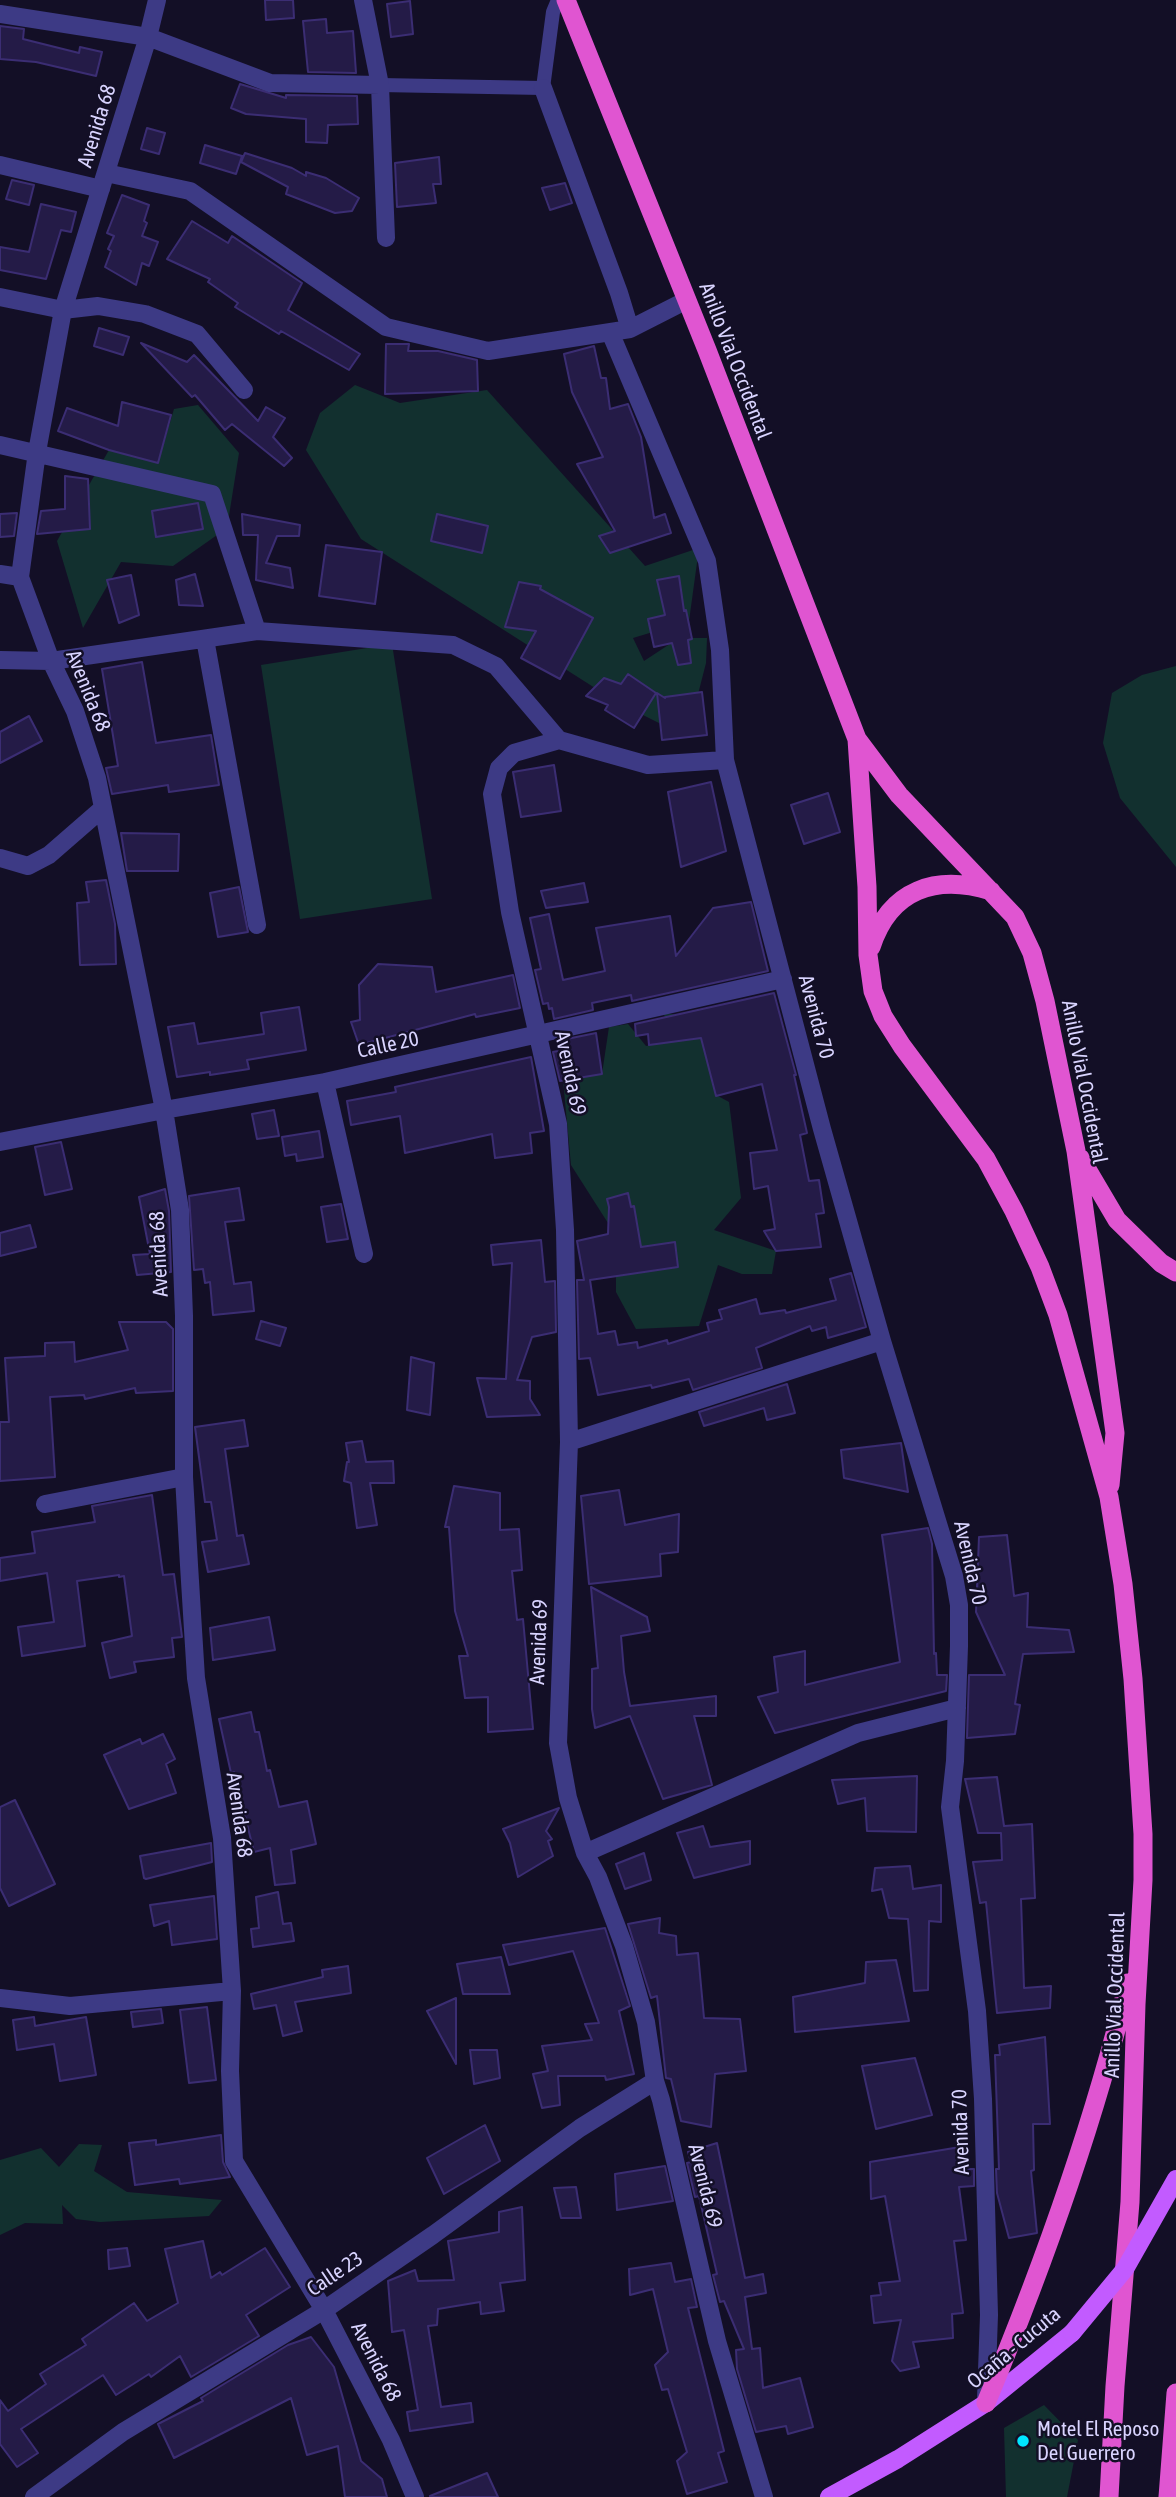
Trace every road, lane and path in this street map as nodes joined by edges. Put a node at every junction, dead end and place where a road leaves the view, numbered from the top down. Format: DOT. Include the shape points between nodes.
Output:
graph roads {
  1 [pos="157,0"];
  2 [pos="363,0"];
  3 [pos="558,0"];
  4 [pos="566,0"];
  5 [pos="0,14"];
  6 [pos="148,37"];
  7 [pos="380,85"];
  8 [pos="543,88"];
  9 [pos="0,165"];
  10 [pos="103,181"];
  11 [pos="386,238"];
  12 [pos="0,297"];
  13 [pos="687,300"];
  14 [pos="63,310"];
  15 [pos="630,330"];
  16 [pos="610,332"];
  17 [pos="244,390"];
  18 [pos="0,444"];
  19 [pos="37,452"];
  20 [pos="0,573"];
  21 [pos="20,577"];
  22 [pos="257,631"];
  23 [pos="205,639"];
  24 [pos="0,660"];
  25 [pos="51,661"];
  26 [pos="857,739"];
  27 [pos="559,740"];
  28 [pos="725,760"];
  29 [pos="103,808"];
  30 [pos="0,858"];
  31 [pos="993,892"];
  32 [pos="257,925"];
  33 [pos="868,955"];
  34 [pos="783,979"];
  35 [pos="538,1036"];
  36 [pos="325,1082"];
  37 [pos="164,1110"];
  38 [pos="0,1142"];
  39 [pos="1076,1151"];
  40 [pos="364,1254"];
  41 [pos="1176,1272"];
  42 [pos="882,1341"];
  43 [pos="569,1442"];
  44 [pos="184,1477"];
  45 [pos="1109,1497"];
  46 [pos="45,1504"];
  47 [pos="957,1707"];
  48 [pos="585,1853"];
  49 [pos="1140,1934"];
  50 [pos="232,1991"];
  51 [pos="0,1998"];
  52 [pos="655,2081"];
  53 [pos="1176,2179"];
  54 [pos="324,2310"];
  55 [pos="1176,2393"];
  56 [pos="986,2403"];
  57 [pos="34,2497"];
  58 [pos="415,2497"];
  59 [pos="764,2497"];
  60 [pos="829,2497"];
  61 [pos="1109,2497"];
  62 [pos="1168,2497"];
  1 -- 6 [label="street, Avenida 68"];
  2 -- 7 [label="street"];
  3 -- 8 [label="street" via="552,12"];
  4 -- 13 [label="highway, Anillo Vial Occidental"];
  5 -- 6 [label="street"];
  6 -- 7 [label="street" via="270,83"];
  6 -- 10 [label="street, Avenida 68"];
  7 -- 8 [label="street"];
  7 -- 11 [label="street"];
  8 -- 15 [label="street"];
  9 -- 10 [label="street"];
  10 -- 14 [label="street, Avenida 68"];
  10 -- 16 [label="street" via="190,191 386,327 488,351"];
  12 -- 14 [label="street"];
  13 -- 15 [label="street"];
  13 -- 26 [label="highway, Anillo Vial Occidental"];
  14 -- 17 [label="street" via="98,306 145,314 197,334"];
  14 -- 19 [label="street, Avenida 68"];
  15 -- 16 [label="street"];
  16 -- 28 [label="street, Avenida 70" via="707,561 720,650"];
  18 -- 19 [label="street"];
  19 -- 21 [label="street, Avenida 68"];
  19 -- 22 [label="street" via="212,495"];
  20 -- 21 [label="street"];
  21 -- 25 [label="street, Avenida 68"];
  22 -- 23 [label="street"];
  22 -- 27 [label="street" via="453,645 496,666"];
  23 -- 25 [label="street"];
  23 -- 32 [label="street"];
  24 -- 25 [label="street"];
  25 -- 29 [label="street, Avenida 68" via="75,711"];
  26 -- 31 [label="highway, Anillo Vial Occidental" via="899,795"];
  26 -- 33 [label="highway, Anillo Vial Occidental"];
  27 -- 28 [label="street" via="648,765"];
  27 -- 35 [label="street, Avenida 69" via="514,753 499,768 492,794 510,912"];
  28 -- 34 [label="street, Avenida 70"];
  29 -- 30 [label="street" via="49,855 28,866"];
  29 -- 37 [label="street, Avenida 68"];
  31 -- 33 [label="highway" via="967,884 940,884 915,892 892,908 877,929"];
  31 -- 39 [label="highway, Anillo Vial Occidental" via="1015,917 1032,953"];
  33 -- 45 [label="highway, Anillo Vial Occidental" via="873,991 883,1016 986,1159 1040,1267"];
  34 -- 35 [label="street, Calle 20"];
  34 -- 42 [label="street, Avenida 70"];
  35 -- 36 [label="street, Calle 20"];
  35 -- 43 [label="street, Avenida 69" via="558,1124"];
  36 -- 37 [label="street, Calle 20"];
  36 -- 40 [label="street"];
  37 -- 38 [label="street, Calle 20"];
  37 -- 44 [label="street, Avenida 68" via="180,1210"];
  39 -- 41 [label="highway" via="1117,1220"];
  39 -- 45 [label="highway, Anillo Vial Occidental" via="1115,1433"];
  42 -- 43 [label="street"];
  42 -- 47 [label="street, Avenida 70" via="954,1576 959,1605"];
  43 -- 48 [label="street, Avenida 69" via="558,1744"];
  44 -- 46 [label="street"];
  44 -- 50 [label="street, Avenida 68" via="196,1678 222,1839"];
  45 -- 49 [label="highway, Anillo Vial Occidental" via="1133,1679 1143,1834"];
  47 -- 48 [label="street" via="858,1733"];
  47 -- 56 [label="street, Avenida 70" via="950,1807 977,2011 983,2099 989,2315"];
  48 -- 52 [label="street, Avenida 69" via="624,1946 646,2022"];
  49 -- 56 [label="highway" via="1090,2125 1050,2242"];
  49 -- 61 [label="highway, Anillo Vial Occidental" via="1130,2202"];
  50 -- 51 [label="street" via="70,2006"];
  50 -- 54 [label="street, Avenida 68" via="234,2161"];
  52 -- 54 [label="street, Calle 23" via="580,2128"];
  52 -- 59 [label="street, Avenida 69" via="717,2341"];
  53 -- 56 [label="main road, Ocaña - Cucuta, bridge" via="1125,2269 1072,2333"];
  54 -- 57 [label="street, Calle 23" via="123,2432"];
  54 -- 58 [label="street, Avenida 68"];
  55 -- 62 [label="highway"];
  56 -- 60 [label="main road, Ocaña - Cucuta"];
}
